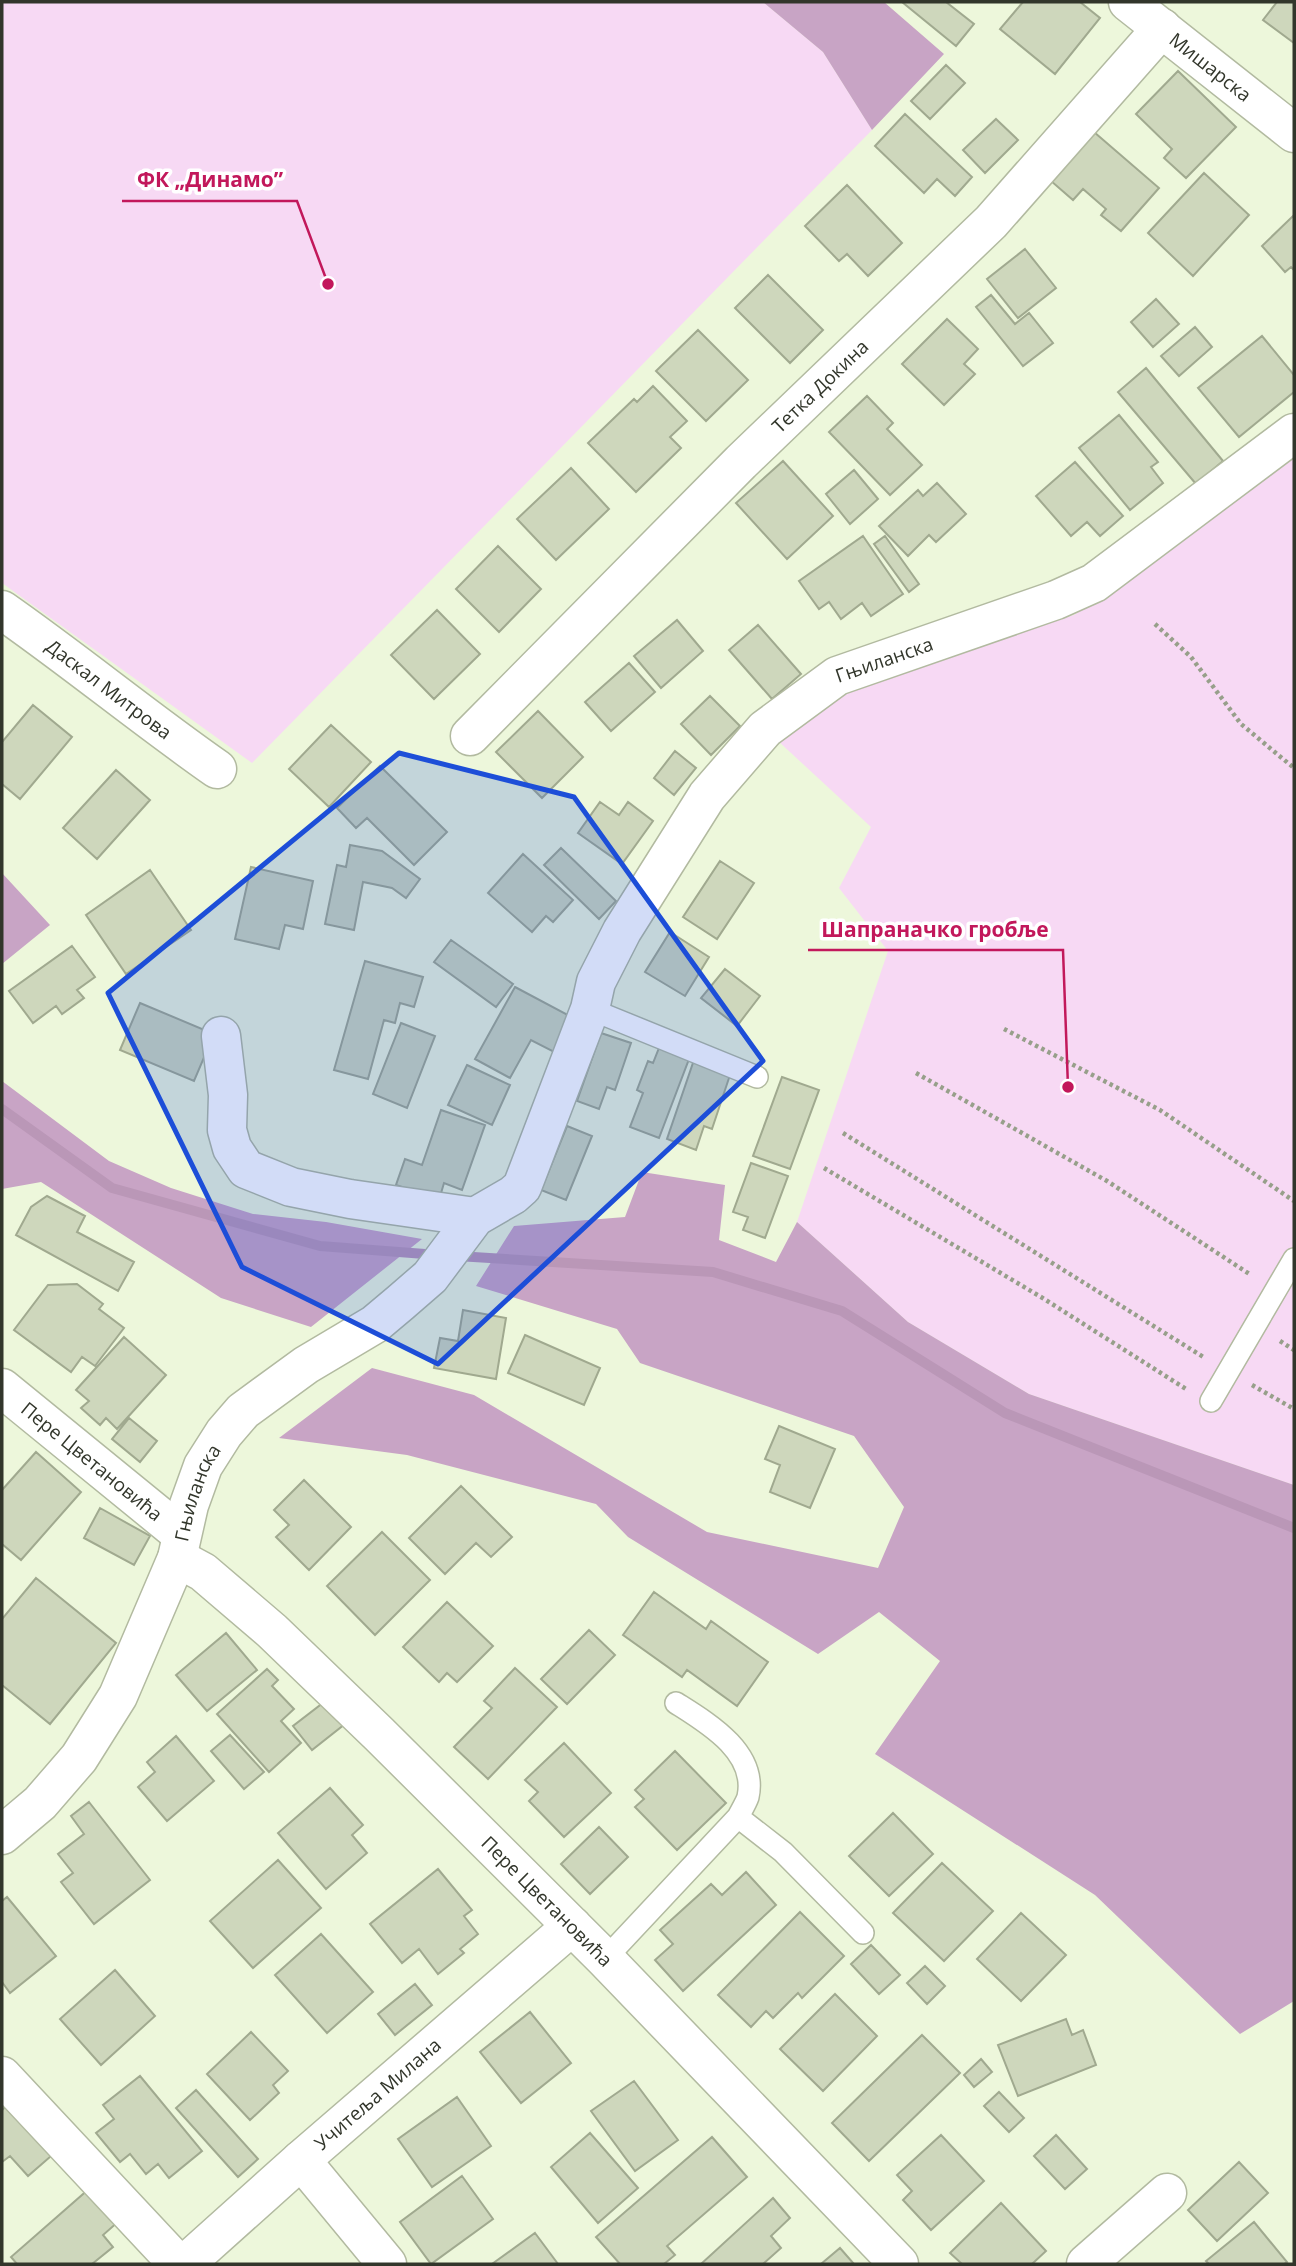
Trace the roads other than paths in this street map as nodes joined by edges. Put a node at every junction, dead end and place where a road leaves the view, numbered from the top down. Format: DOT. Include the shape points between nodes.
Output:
graph roads {
  1 [pos="1128,2"];
  2 [pos="1162,28"];
  3 [pos="1294,133"];
  4 [pos="1294,433"];
  5 [pos="2,610"];
  6 [pos="470,736"];
  7 [pos="217,769"];
  8 [pos="590,1009"];
  9 [pos="221,1036"];
  10 [pos="757,1077"];
  11 [pos="471,1222"];
  12 [pos="1294,1259"];
  13 [pos="2,1388"];
  14 [pos="1211,1401"];
  15 [pos="179,1546"];
  16 [pos="676,1703"];
  17 [pos="738,1817"];
  18 [pos="2,1835"];
  19 [pos="572,1926"];
  20 [pos="863,1933"];
  21 [pos="605,1959"];
  22 [pos="2,2076"];
  23 [pos="301,2160"];
  24 [pos="1167,2193"];
  25 [pos="178,2264"];
  26 [pos="185,2264"];
  27 [pos="387,2264"];
  28 [pos="899,2264"];
  29 [pos="1086,2264"];
  1 -- 2 [label="street, Мишарска"];
  2 -- 3 [label="street, Мишарска"];
  2 -- 6 [label="street, Тетка Докина" via="991,222 741,462"];
  4 -- 8 [label="street, Гњиланска" via="1094,583 837,676 765,729 707,796 622,931 596,982"];
  5 -- 7 [label="street, Даскал Митрова"];
  8 -- 10 [label="lane"];
  8 -- 11 [label="street, Гњиланска" via="522,1186"];
  9 -- 11 [label="street" via="227,1130 246,1169 302,1189"];
  11 -- 15 [label="street, Гњиланска" via="430,1277 375,1324 306,1365 243,1411 203,1466"];
  12 -- 14 [label="lane"];
  13 -- 15 [label="street, Пере Цветановића"];
  15 -- 18 [label="street, Гњиланска" via="118,1696 79,1758 40,1803"];
  15 -- 19 [label="street, Пере Цветановића" via="272,1631"];
  16 -- 17 [label="lane" via="715,1728 738,1753 747,1776 748,1797"];
  17 -- 20 [label="lane" via="783,1852"];
  17 -- 21 [label="lane"];
  19 -- 21 [label="street, Пере Цветановића"];
  19 -- 23 [label="street, Учитеља Милана"];
  21 -- 28 [label="street, Пере Цветановића"];
  22 -- 25 [label="street"];
  23 -- 26 [label="street, Учитеља Милана"];
  23 -- 27 [label="street"];
  24 -- 29 [label="street"];
}
